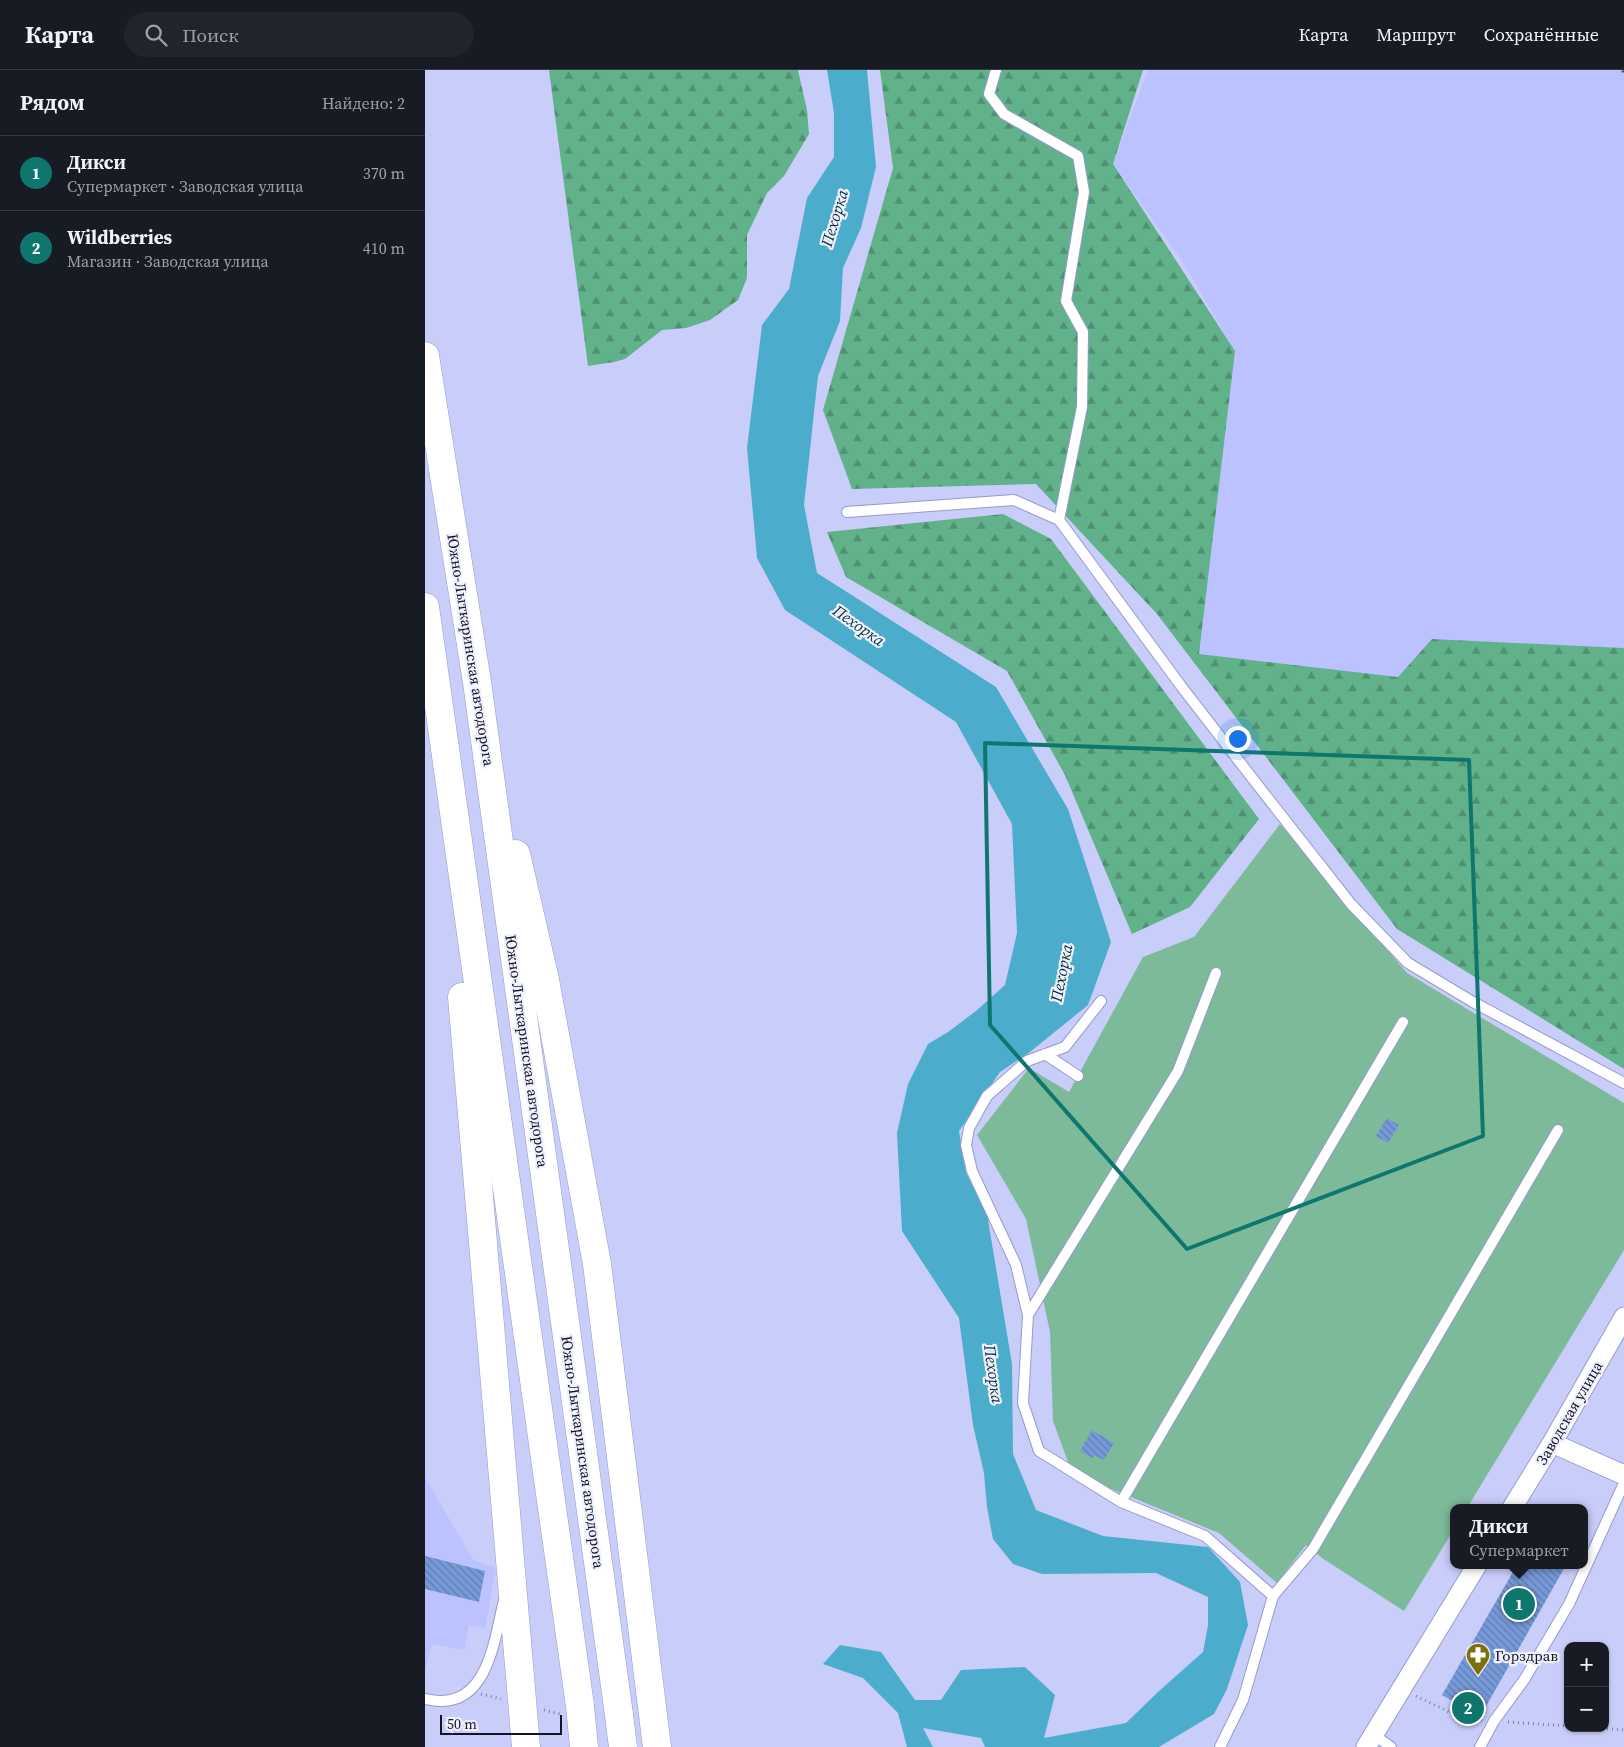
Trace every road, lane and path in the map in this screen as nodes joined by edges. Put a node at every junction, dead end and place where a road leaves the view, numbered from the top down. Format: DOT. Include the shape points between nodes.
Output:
graph roads {
  1 [pos="996,70"];
  2 [pos="425,356"];
  3 [pos="847,512"];
  4 [pos="1059,520"];
  5 [pos="425,607"];
  6 [pos="477,682"];
  7 [pos="436,689"];
  8 [pos="1216,974"];
  9 [pos="1101,1000"];
  10 [pos="1403,1022"];
  11 [pos="1045,1054"];
  12 [pos="1077,1076"];
  13 [pos="1624,1082"];
  14 [pos="1557,1130"];
  15 [pos="1028,1315"];
  16 [pos="1624,1317"];
  17 [pos="1552,1443"];
  18 [pos="1624,1475"];
  19 [pos="1624,1483"];
  20 [pos="1121,1502"];
  21 [pos="1514,1504"];
  22 [pos="1588,1562"];
  23 [pos="1475,1569"];
  24 [pos="1585,1569"];
  25 [pos="507,1590"];
  26 [pos="1273,1596"];
  27 [pos="425,1699"];
  28 [pos="1609,1729"];
  29 [pos="1624,1730"];
  30 [pos="1370,1741"];
  31 [pos="525,1747"];
  32 [pos="584,1747"];
  33 [pos="623,1747"];
  34 [pos="657,1747"];
  35 [pos="1220,1747"];
  36 [pos="1391,1747"];
  37 [pos="1481,1747"];
  1 -- 4 [label="lane" via="989,94 1004,114 1078,156 1084,192 1066,301 1083,332 1082,407"];
  2 -- 6 [label="main road, Южно-Лыткаринская автодорога"];
  3 -- 4 [label="lane" via="1014,500"];
  4 -- 13 [label="lane" via="1181,686 1351,904 1409,963 1473,1002"];
  5 -- 7 [label="main road"];
  6 -- 33 [label="main road, Южно-Лыткаринская автодорога, bridge"];
  6 -- 34 [label="main road" via="545,980 597,1264"];
  7 -- 31 [label="main road"];
  7 -- 32 [label="main road, bridge"];
  8 -- 15 [label="lane" via="1178,1071"];
  9 -- 11 [label="lane" via="1065,1047"];
  10 -- 20 [label="lane"];
  11 -- 12 [label="lane"];
  11 -- 15 [label="lane" via="1027,1061 987,1096 969,1128 966,1145 972,1171 1016,1265"];
  14 -- 26 [label="lane" via="1313,1549"];
  15 -- 20 [label="lane" via="1023,1403 1039,1452"];
  16 -- 17 [label="street, Заводская улица"];
  17 -- 18 [label="street"];
  17 -- 21 [label="street, Заводская улица"];
  19 -- 22 [label="lane"];
  20 -- 26 [label="lane" via="1205,1536"];
  23 -- 30 [label="street"];
  24 -- 37 [label="lane" via="1569,1604 1524,1680 1494,1721"];
  25 -- 27 [label="lane" via="489,1661 479,1683 460,1697 441,1702"];
  26 -- 35 [label="lane" via="1243,1700"];
  28 -- 29 [label="path"];
  30 -- 36 [label="lane"];
}
